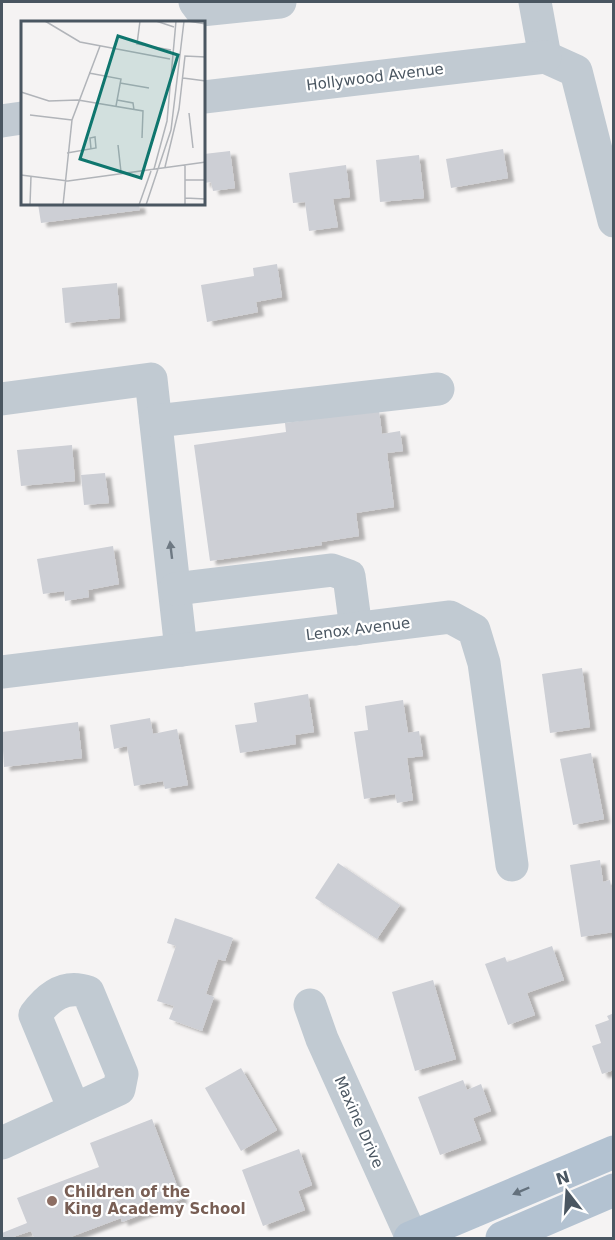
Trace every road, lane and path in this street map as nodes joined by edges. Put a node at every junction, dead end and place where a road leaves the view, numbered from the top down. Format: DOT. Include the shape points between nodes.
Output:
graph roads {
  1 [pos="195,2"];
  2 [pos="280,2"];
  3 [pos="536,2"];
  4 [pos="545,57"];
  5 [pos="206,97"];
  6 [pos="21,118"];
  7 [pos="2,121"];
  8 [pos="614,221"];
  9 [pos="438,389"];
  10 [pos="2,399"];
  11 [pos="156,421"];
  12 [pos="175,589"];
  13 [pos="356,629"];
  14 [pos="181,650"];
  15 [pos="2,672"];
  16 [pos="512,865"];
  17 [pos="310,1005"];
  18 [pos="74,1109"];
  19 [pos="2,1143"];
  20 [pos="614,1152"];
  21 [pos="614,1190"];
  22 [pos="411,1238"];
  23 [pos="502,1239"];
  1 -- 2 [label="street" via="201,10"];
  3 -- 4 [label="street"];
  4 -- 5 [label="street, Hollywood Avenue"];
  4 -- 8 [label="street" via="576,71"];
  6 -- 7 [label="street"];
  9 -- 11 [label="street"];
  10 -- 11 [label="street" via="152,379"];
  12 -- 11 [label="street, one-way"];
  12 -- 13 [label="street" via="332,570 349,576"];
  12 -- 14 [label="street"];
  13 -- 14 [label="street, Lenox Avenue"];
  13 -- 16 [label="street, Lenox Avenue" via="450,617 474,630 484,663"];
  14 -- 15 [label="street, Lenox Avenue"];
  17 -- 22 [label="street, Maxine Drive"];
  18 -- 19 [label="street"];
  20 -- 22 [label="main road, one-way"];
  21 -- 23 [label="main road"];
}
